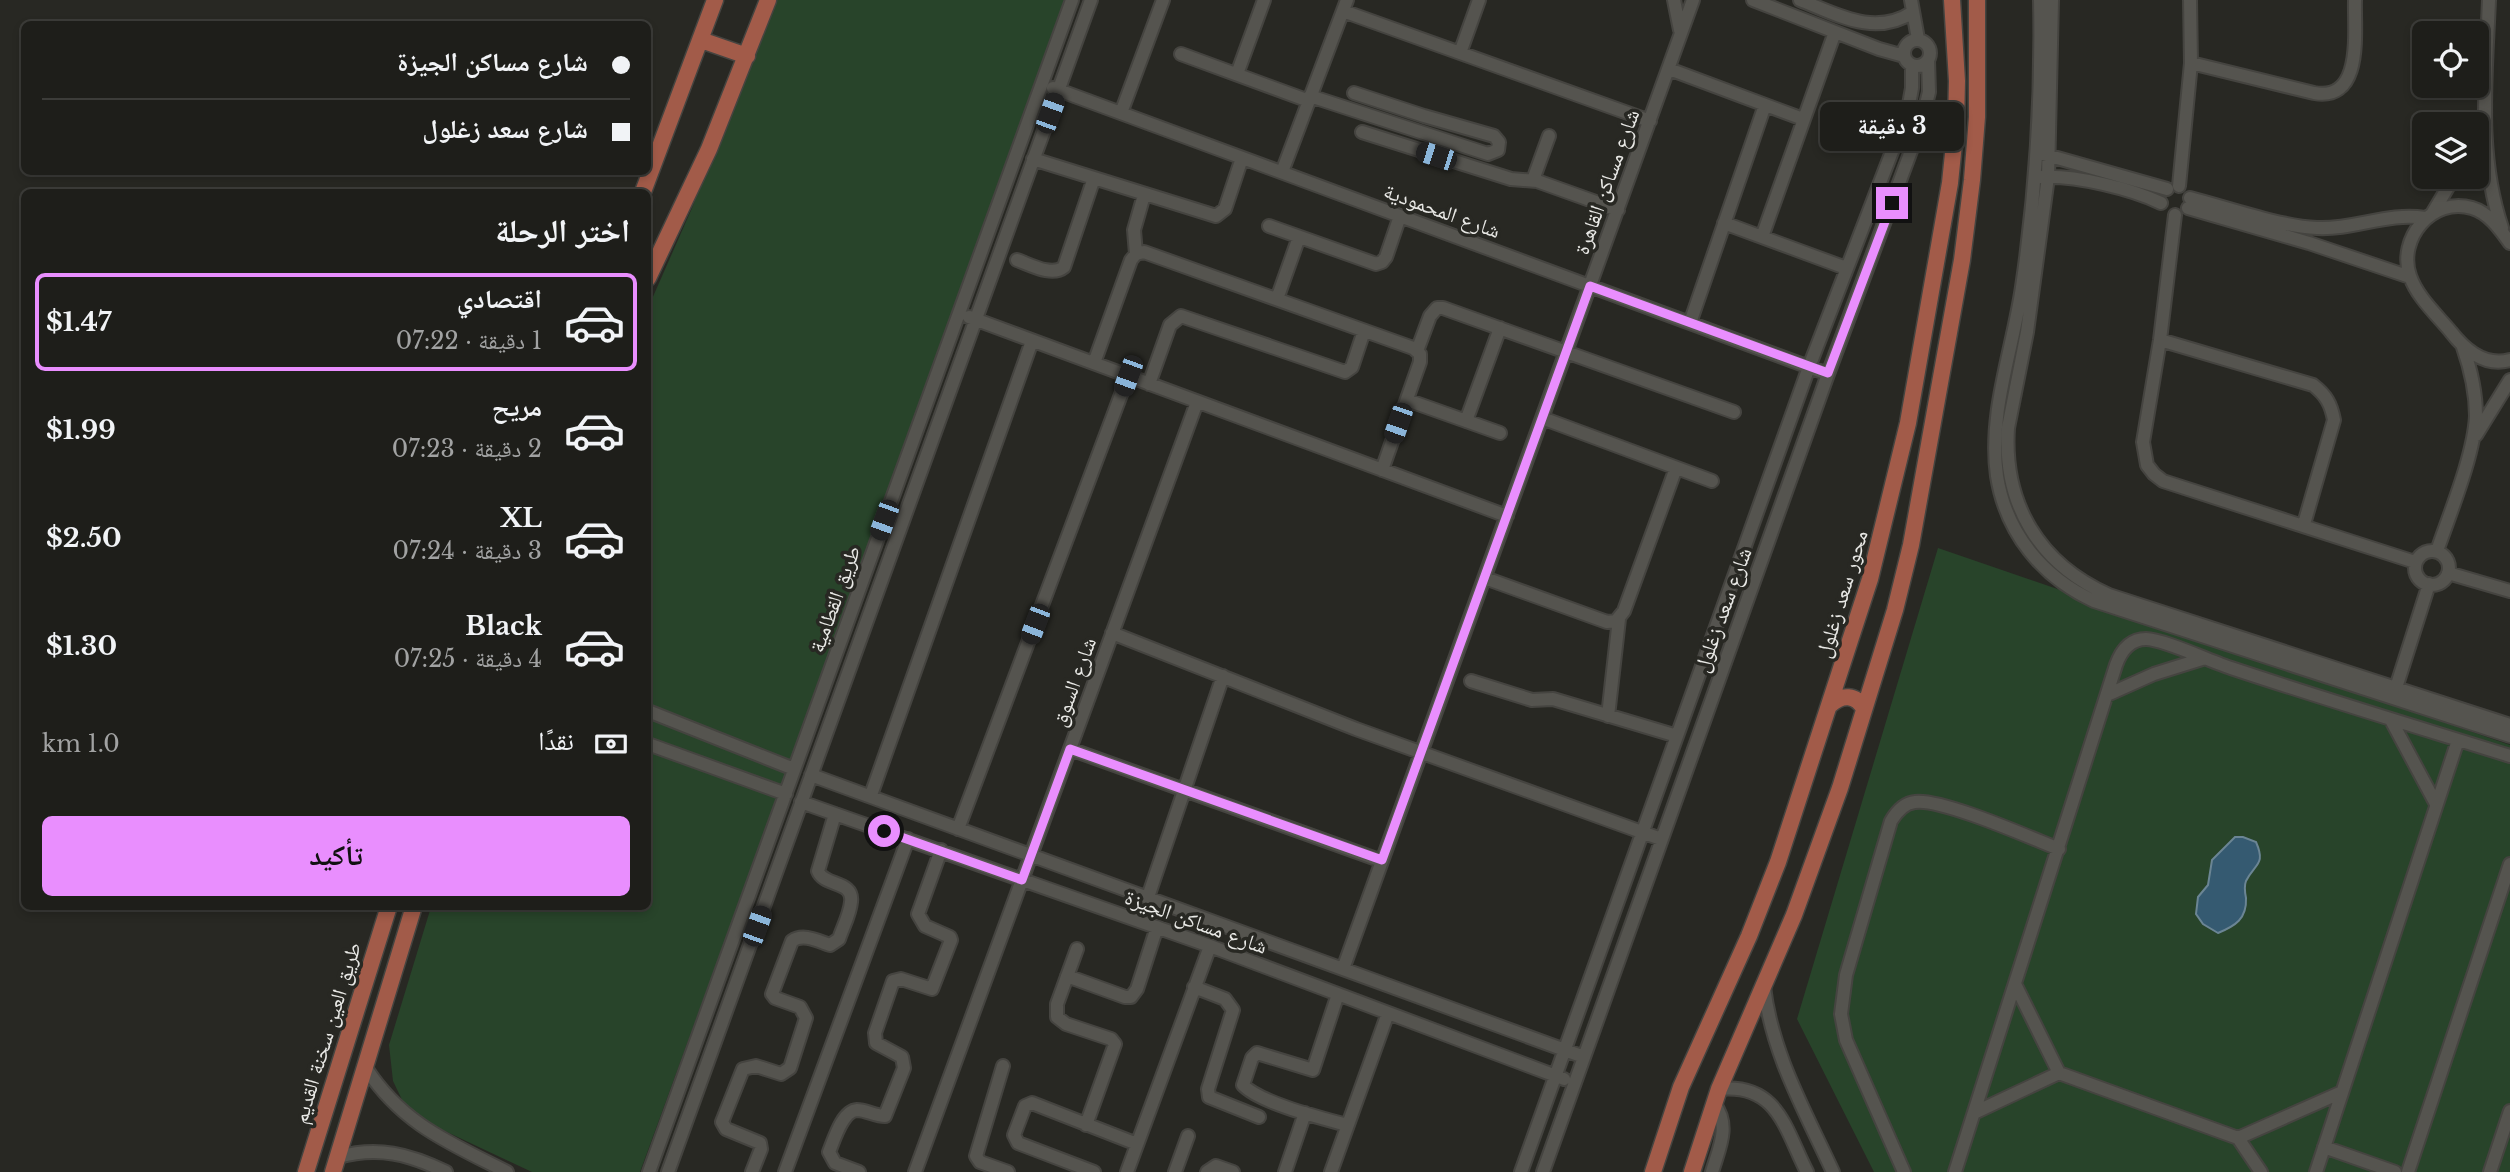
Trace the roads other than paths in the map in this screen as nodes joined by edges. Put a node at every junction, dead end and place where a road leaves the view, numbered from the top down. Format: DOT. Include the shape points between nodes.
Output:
graph roads {
  1 [pos="715,0"];
  2 [pos="768,0"];
  3 [pos="1072,0"];
  4 [pos="1091,0"];
  5 [pos="1163,0"];
  6 [pos="1265,0"];
  7 [pos="1479,0"];
  8 [pos="1674,0"];
  9 [pos="1693,0"];
  10 [pos="1753,0"];
  11 [pos="1800,0"];
  12 [pos="1952,0"];
  13 [pos="1977,0"];
  14 [pos="2040,0"];
  15 [pos="2052,0"];
  16 [pos="2190,0"];
  17 [pos="2355,0"];
  18 [pos="2489,0"];
  19 [pos="1345,6"];
  20 [pos="1912,6"];
  21 [pos="1835,32"];
  22 [pos="1680,38"];
  23 [pos="1918,39"];
  24 [pos="701,40"];
  25 [pos="1460,53"];
  26 [pos="1181,54"];
  27 [pos="747,56"];
  28 [pos="1928,60"];
  29 [pos="1908,61"];
  30 [pos="2191,63"];
  31 [pos="1669,69"];
  32 [pos="1237,74"];
  33 [pos="1042,84"];
  34 [pos="1058,90"];
  35 [pos="1354,93"];
  36 [pos="1309,99"];
  37 [pos="1765,105"];
  38 [pos="2485,112"];
  39 [pos="1121,113"];
  40 [pos="1424,116"];
  41 [pos="1803,119"];
  42 [pos="1650,121"];
  43 [pos="1362,132"];
  44 [pos="1418,132"];
  45 [pos="1549,136"];
  46 [pos="1893,148"];
  47 [pos="2037,152"];
  48 [pos="1910,154"];
  49 [pos="2050,157"];
  50 [pos="1242,158"];
  51 [pos="1033,159"];
  52 [pos="651,171"];
  53 [pos="1282,172"];
  54 [pos="1094,178"];
  55 [pos="2042,178"];
  56 [pos="1533,180"];
  57 [pos="2489,182"];
  58 [pos="2173,188"];
  59 [pos="2446,189"];
  60 [pos="1144,195"];
  61 [pos="2161,203"];
  62 [pos="2189,203"];
  63 [pos="1618,210"];
  64 [pos="2175,215"];
  65 [pos="1400,216"];
  66 [pos="2428,216"];
  67 [pos="1724,223"];
  68 [pos="1269,226"];
  69 [pos="1299,237"];
  70 [pos="1762,237"];
  71 [pos="2507,239"];
  72 [pos="1136,254"];
  73 [pos="1017,260"];
  74 [pos="1846,268"];
  75 [pos="651,272"];
  76 [pos="2410,277"];
  77 [pos="1590,286"];
  78 [pos="1278,299"];
  79 [pos="959,313"];
  80 [pos="975,320"];
  81 [pos="1690,323"];
  82 [pos="1500,328"];
  83 [pos="1364,331"];
  84 [pos="2160,340"];
  85 [pos="1032,341"];
  86 [pos="2463,347"];
  87 [pos="1418,351"];
  88 [pos="1567,351"];
  89 [pos="2510,360"];
  90 [pos="1094,363"];
  91 [pos="1809,367"];
  92 [pos="1828,373"];
  93 [pos="1128,376"];
  94 [pos="2510,380"];
  95 [pos="1149,384"];
  96 [pos="1407,400"];
  97 [pos="1197,401"];
  98 [pos="1734,412"];
  99 [pos="1542,418"];
  100 [pos="1466,421"];
  101 [pos="1500,433"];
  102 [pos="2472,441"];
  103 [pos="1676,468"];
  104 [pos="1382,470"];
  105 [pos="1712,481"];
  106 [pos="1507,516"];
  107 [pos="2304,524"];
  108 [pos="2437,551"];
  109 [pos="2415,562"];
  110 [pos="2448,573"];
  111 [pos="1485,578"];
  112 [pos="2429,584"];
  113 [pos="2510,591"];
  114 [pos="1619,619"];
  115 [pos="1112,632"];
  116 [pos="2203,659"];
  117 [pos="1223,676"];
  118 [pos="1471,681"];
  119 [pos="2394,693"];
  120 [pos="2107,695"];
  121 [pos="1830,705"];
  122 [pos="1864,709"];
  123 [pos="651,712"];
  124 [pos="1608,716"];
  125 [pos="2391,720"];
  126 [pos="2510,725"];
  127 [pos="1677,736"];
  128 [pos="2510,736"];
  129 [pos="2458,740"];
  130 [pos="651,745"];
  131 [pos="1070,749"];
  132 [pos="1422,751"];
  133 [pos="2510,756"];
  134 [pos="794,769"];
  135 [pos="811,775"];
  136 [pos="1186,790"];
  137 [pos="786,794"];
  138 [pos="871,795"];
  139 [pos="802,802"];
  140 [pos="2436,804"];
  141 [pos="835,814"];
  142 [pos="958,829"];
  143 [pos="1644,833"];
  144 [pos="908,839"];
  145 [pos="1661,839"];
  146 [pos="2059,849"];
  147 [pos="941,850"];
  148 [pos="1031,855"];
  149 [pos="1382,860"];
  150 [pos="2510,864"];
  151 [pos="1022,880"];
  152 [pos="1148,898"];
  153 [pos="388,910"];
  154 [pos="413,910"];
  155 [pos="1157,927"];
  156 [pos="1209,946"];
  157 [pos="1077,949"];
  158 [pos="1343,969"];
  159 [pos="1067,976"];
  160 [pos="1763,985"];
  161 [pos="2015,986"];
  162 [pos="1194,988"];
  163 [pos="1338,994"];
  164 [pos="1388,1013"];
  165 [pos="1566,1050"];
  166 [pos="1584,1057"];
  167 [pos="1003,1066"];
  168 [pos="366,1068"];
  169 [pos="2059,1073"];
  170 [pos="1557,1077"];
  171 [pos="1575,1083"];
  172 [pos="1795,1090"];
  173 [pos="2342,1091"];
  174 [pos="1717,1096"];
  175 [pos="1774,1107"];
  176 [pos="2510,1111"];
  177 [pos="1976,1112"];
  178 [pos="1305,1113"];
  179 [pos="1259,1117"];
  180 [pos="1086,1125"];
  181 [pos="1348,1125"];
  182 [pos="1188,1136"];
  183 [pos="2238,1138"];
  184 [pos="1137,1144"];
  185 [pos="2324,1147"];
  186 [pos="335,1164"];
  187 [pos="1070,1168"];
  188 [pos="2321,1171"];
  189 [pos="306,1172"];
  190 [pos="446,1172"];
  191 [pos="507,1172"];
  192 [pos="649,1172"];
  193 [pos="668,1172"];
  194 [pos="752,1172"];
  195 [pos="785,1172"];
  196 [pos="859,1172"];
  197 [pos="915,1172"];
  198 [pos="1008,1172"];
  199 [pos="1094,1172"];
  200 [pos="1127,1172"];
  201 [pos="1175,1172"];
  202 [pos="1207,1172"];
  203 [pos="1233,1172"];
  204 [pos="1284,1172"];
  205 [pos="1331,1172"];
  206 [pos="1521,1172"];
  207 [pos="1543,1172"];
  208 [pos="1653,1172"];
  209 [pos="1692,1172"];
  210 [pos="1712,1172"];
  211 [pos="1807,1172"];
  212 [pos="1833,1172"];
  213 [pos="1905,1172"];
  214 [pos="1955,1172"];
  215 [pos="2262,1172"];
  216 [pos="2395,1172"];
  217 [pos="2408,1172"];
  218 [pos="2490,1172"];
  1 -- 24 [label="main road"];
  2 -- 27 [label="main road"];
  3 -- 33 [label="street, طريق القطامية"];
  4 -- 34 [label="street, طريق القطامية"];
  5 -- 39 [label="street"];
  6 -- 32 [label="street"];
  7 -- 25 [label="street"];
  8 -- 22 [label="street"];
  9 -- 22 [label="street, شارع مساكن القاهرة"];
  10 -- 21 [label="street"];
  11 -- 20 [label="street" via="1872,24 1898,20"];
  12 -- 121 [label="main road, محور سعد زغلول" via="1956,124 1923,344 1870,579"];
  13 -- 122 [label="main road" via="1978,117 1962,260 1911,545"];
  14 -- 47 [label="street"];
  15 -- 49 [label="street"];
  16 -- 30 [label="street"];
  17 -- 30 [label="street" via="2351,72 2337,90 2322,94"];
  18 -- 38 [label="street"];
  19 -- 25 [label="street"];
  19 -- 36 [label="street"];
  20 -- 23 [label="street"];
  21 -- 29 [label="street"];
  21 -- 41 [label="street"];
  22 -- 31 [label="street, شارع مساكن القاهرة"];
  23 -- 28 [label="street" via="1929,47"];
  23 -- 29 [label="street" via="1907,44"];
  24 -- 27 [label="main road"];
  24 -- 52 [label="main road"];
  25 -- 42 [label="street"];
  26 -- 32 [label="street"];
  27 -- 75 [label="main road"];
  28 -- 29 [label="street" via="1921,66"];
  28 -- 48 [label="street, شارع سعد زغلول" via="1927,103"];
  29 -- 46 [label="street, شارع سعد زغلول" via="1910,99"];
  30 -- 58 [label="street"];
  31 -- 37 [label="street"];
  31 -- 42 [label="street, شارع مساكن القاهرة"];
  32 -- 36 [label="street"];
  33 -- 34 [label="street, شارع المحمودية"];
  33 -- 79 [label="street, طريق القطامية"];
  34 -- 39 [label="street, شارع المحمودية"];
  34 -- 51 [label="street, طريق القطامية"];
  35 -- 40 [label="street"];
  36 -- 44 [label="street"];
  36 -- 53 [label="street"];
  37 -- 41 [label="street"];
  37 -- 67 [label="street"];
  39 -- 50 [label="street, شارع المحمودية"];
  40 -- 44 [label="street"];
  40 -- 44 [label="street" via="1494,136 1499,146 1488,154"];
  41 -- 70 [label="street"];
  42 -- 63 [label="street, شارع مساكن القاهرة"];
  43 -- 56 [label="street" via="1511,179"];
  45 -- 56 [label="street"];
  46 -- 48 [label="street"];
  46 -- 74 [label="street, شارع سعد زغلول"];
  47 -- 49 [label="street"];
  47 -- 55 [label="street"];
  48 -- 92 [label="street, شارع سعد زغلول"];
  49 -- 55 [label="street"];
  49 -- 58 [label="street"];
  50 -- 53 [label="street, شارع المحمودية"];
  50 -- 60 [label="street" via="1225,209 1216,216"];
  51 -- 54 [label="street"];
  51 -- 80 [label="street, طريق القطامية"];
  53 -- 65 [label="street, شارع المحمودية"];
  54 -- 60 [label="street"];
  54 -- 73 [label="street" via="1064,267 1050,271"];
  55 -- 61 [label="street" via="2087,181"];
  55 -- 119 [label="street" via="2031,303 2007,448 2015,495 2035,537 2067,571 2109,595"];
  56 -- 63 [label="street"];
  57 -- 71 [label="street"];
  58 -- 61 [label="street" via="2162,195"];
  58 -- 62 [label="street" via="2186,190"];
  59 -- 66 [label="street"];
  60 -- 72 [label="street" via="1134,230"];
  61 -- 64 [label="street"];
  62 -- 64 [label="street" via="2185,212"];
  62 -- 66 [label="street" via="2316,228"];
  62 -- 76 [label="street"];
  63 -- 77 [label="street, شارع مساكن القاهرة"];
  64 -- 84 [label="street"];
  65 -- 69 [label="street" via="1386,257 1379,263"];
  65 -- 77 [label="street, شارع المحمودية"];
  66 -- 71 [label="street" via="2454,206 2470,207 2492,219"];
  66 -- 76 [label="street" via="2408,246"];
  67 -- 70 [label="street"];
  67 -- 81 [label="street"];
  68 -- 69 [label="street"];
  69 -- 78 [label="street"];
  70 -- 74 [label="street"];
  72 -- 78 [label="street" via="1149,253"];
  72 -- 90 [label="street"];
  74 -- 91 [label="street, شارع سعد زغلول"];
  76 -- 86 [label="street"];
  77 -- 81 [label="street, شارع المحمودية"];
  77 -- 88 [label="street, شارع مساكن القاهرة"];
  78 -- 83 [label="street"];
  79 -- 80 [label="street"];
  79 -- 134 [label="street, طريق القطامية"];
  80 -- 85 [label="street"];
  80 -- 135 [label="street, طريق القطامية"];
  81 -- 91 [label="street, شارع المحمودية"];
  82 -- 87 [label="street" via="1437,308"];
  82 -- 88 [label="street"];
  82 -- 100 [label="street"];
  83 -- 87 [label="street"];
  83 -- 95 [label="street" via="1352,367 1345,372 1181,316 1170,325"];
  84 -- 107 [label="street" via="2143,442 2147,465 2154,474"];
  84 -- 107 [label="street" via="2313,385 2324,394 2334,420"];
  85 -- 90 [label="street"];
  85 -- 138 [label="street"];
  86 -- 89 [label="street" via="2487,360"];
  86 -- 102 [label="street" via="2475,393"];
  87 -- 96 [label="street" via="1420,362"];
  88 -- 98 [label="street"];
  88 -- 99 [label="street, شارع مساكن القاهرة"];
  90 -- 93 [label="street"];
  91 -- 92 [label="street, شارع المحمودية"];
  91 -- 127 [label="street, شارع سعد زغلول"];
  92 -- 145 [label="street, شارع سعد زغلول"];
  93 -- 95 [label="street"];
  93 -- 142 [label="street"];
  94 -- 102 [label="street"];
  95 -- 97 [label="street"];
  96 -- 100 [label="street"];
  96 -- 104 [label="street"];
  97 -- 104 [label="street"];
  97 -- 115 [label="street, شارع السوق"];
  99 -- 103 [label="street"];
  99 -- 106 [label="street, شارع مساكن القاهرة"];
  100 -- 101 [label="street"];
  102 -- 108 [label="street"];
  103 -- 105 [label="street"];
  103 -- 114 [label="street"];
  104 -- 106 [label="street"];
  106 -- 111 [label="street, شارع مساكن القاهرة"];
  107 -- 109 [label="street"];
  108 -- 109 [label="street" via="2422,553"];
  108 -- 110 [label="street" via="2448,563"];
  109 -- 112 [label="street" via="2417,577"];
  110 -- 112 [label="street" via="2441,582"];
  110 -- 113 [label="street"];
  111 -- 114 [label="street" via="1607,622"];
  111 -- 132 [label="street, شارع مساكن القاهرة"];
  112 -- 119 [label="street"];
  114 -- 124 [label="street"];
  115 -- 117 [label="street"];
  115 -- 131 [label="street, شارع السوق"];
  116 -- 120 [label="street"];
  116 -- 120 [label="street" via="2155,640 2134,641 2119,655"];
  116 -- 125 [label="street"];
  117 -- 132 [label="street"];
  117 -- 136 [label="street"];
  118 -- 124 [label="street"];
  119 -- 126 [label="street"];
  119 -- 128 [label="street"];
  120 -- 146 [label="street"];
  121 -- 122 [label="main road" via="1848,697"];
  121 -- 208 [label="main road, محور سعد زغلول" via="1769,887 1681,1087"];
  122 -- 160 [label="main road" via="1818,852"];
  123 -- 134 [label="street"];
  124 -- 127 [label="street"];
  125 -- 129 [label="street"];
  125 -- 140 [label="street"];
  127 -- 143 [label="street, شارع سعد زغلول"];
  129 -- 133 [label="street"];
  129 -- 140 [label="street"];
  130 -- 137 [label="street"];
  131 -- 136 [label="street"];
  131 -- 148 [label="street, شارع السوق"];
  132 -- 143 [label="street"];
  132 -- 149 [label="street, شارع مساكن القاهرة"];
  134 -- 137 [label="street, طريق القطامية"];
  135 -- 138 [label="street, شارع مساكن الجيزة"];
  135 -- 139 [label="street, طريق القطامية"];
  136 -- 149 [label="street"];
  136 -- 152 [label="street"];
  137 -- 192 [label="street, طريق القطامية"];
  138 -- 142 [label="street, شارع مساكن الجيزة"];
  139 -- 141 [label="street, شارع مساكن الجيزة"];
  139 -- 193 [label="street, طريق القطامية"];
  140 -- 173 [label="street"];
  141 -- 144 [label="street, شارع مساكن الجيزة"];
  141 -- 194 [label="street" via="817,871 822,879 845,887 851,895 839,939 833,945 800,937 792,941 772,993 805,1014 790,1068 781,1074 756,1066 743,1069 722,1122 726,1129 760,1143"];
  142 -- 148 [label="street, شارع مساكن الجيزة"];
  143 -- 145 [label="street"];
  143 -- 165 [label="street, شارع سعد زغلول"];
  144 -- 147 [label="street, شارع مساكن الجيزة"];
  144 -- 195 [label="street"];
  145 -- 166 [label="street, شارع سعد زغلول"];
  146 -- 161 [label="street"];
  146 -- 213 [label="street" via="1926,801 1909,803 1891,821 1846,975 1840,1014 1846,1040"];
  147 -- 151 [label="street, شارع مساكن الجيزة"];
  147 -- 196 [label="street" via="918,914 925,926 951,937 947,951 932,989 901,979 893,981 874,1033 876,1043 902,1057 904,1068 884,1116 850,1113 829,1152 835,1163"];
  148 -- 151 [label="street, شارع السوق"];
  148 -- 152 [label="street, شارع مساكن الجيزة"];
  149 -- 158 [label="street, شارع مساكن القاهرة"];
  150 -- 217 [label="street"];
  151 -- 155 [label="street, شارع مساكن الجيزة"];
  151 -- 197 [label="street, شارع السوق"];
  152 -- 158 [label="street, شارع مساكن الجيزة"];
  153 -- 189 [label="main road, طريق العين سخنة القديم"];
  154 -- 168 [label="main road"];
  155 -- 156 [label="street, شارع مساكن الجيزة"];
  155 -- 159 [label="street" via="1131,997"];
  156 -- 162 [label="street"];
  156 -- 163 [label="street, شارع مساكن الجيزة"];
  157 -- 159 [label="street"];
  158 -- 165 [label="street, شارع مساكن الجيزة"];
  159 -- 180 [label="street" via="1057,1017 1115,1044"];
  160 -- 172 [label="street" via="1776,1047"];
  160 -- 174 [label="main road"];
  161 -- 169 [label="street"];
  161 -- 177 [label="street"];
  162 -- 179 [label="street" via="1225,999 1233,1010 1209,1097"];
  162 -- 184 [label="street"];
  163 -- 164 [label="street, شارع مساكن الجيزة"];
  163 -- 178 [label="street" via="1313,1070 1257,1054 1242,1083 1248,1090"];
  164 -- 170 [label="street, شارع مساكن الجيزة"];
  164 -- 181 [label="street"];
  165 -- 166 [label="street, شارع مساكن الجيزة"];
  165 -- 170 [label="street, شارع سعد زغلول"];
  166 -- 171 [label="street, شارع سعد زغلول"];
  167 -- 198 [label="street" via="976,1156 980,1162"];
  168 -- 186 [label="main road"];
  168 -- 191 [label="street" via="410,1119"];
  169 -- 177 [label="street"];
  169 -- 183 [label="street"];
  170 -- 171 [label="street, شارع مساكن الجيزة"];
  170 -- 206 [label="street, شارع سعد زغلول"];
  171 -- 207 [label="street, شارع سعد زغلول"];
  172 -- 175 [label="street"];
  172 -- 212 [label="street"];
  173 -- 183 [label="street"];
  173 -- 185 [label="street"];
  174 -- 175 [label="street" via="1737,1087"];
  174 -- 209 [label="main road"];
  174 -- 210 [label="street" via="1723,1136"];
  175 -- 211 [label="street"];
  176 -- 218 [label="street"];
  177 -- 214 [label="street"];
  178 -- 181 [label="street"];
  178 -- 204 [label="street"];
  180 -- 184 [label="street"];
  180 -- 187 [label="street" via="1030,1103 1024,1108 1014,1135 1018,1143"];
  181 -- 205 [label="street"];
  182 -- 201 [label="street"];
  183 -- 215 [label="street"];
  184 -- 200 [label="street"];
  185 -- 188 [label="street"];
  185 -- 216 [label="street"];
  186 -- 190 [label="street" via="363,1152 388,1152"];
  187 -- 199 [label="street"];
  202 -- 203 [label="street" via="1216,1166"];
}
